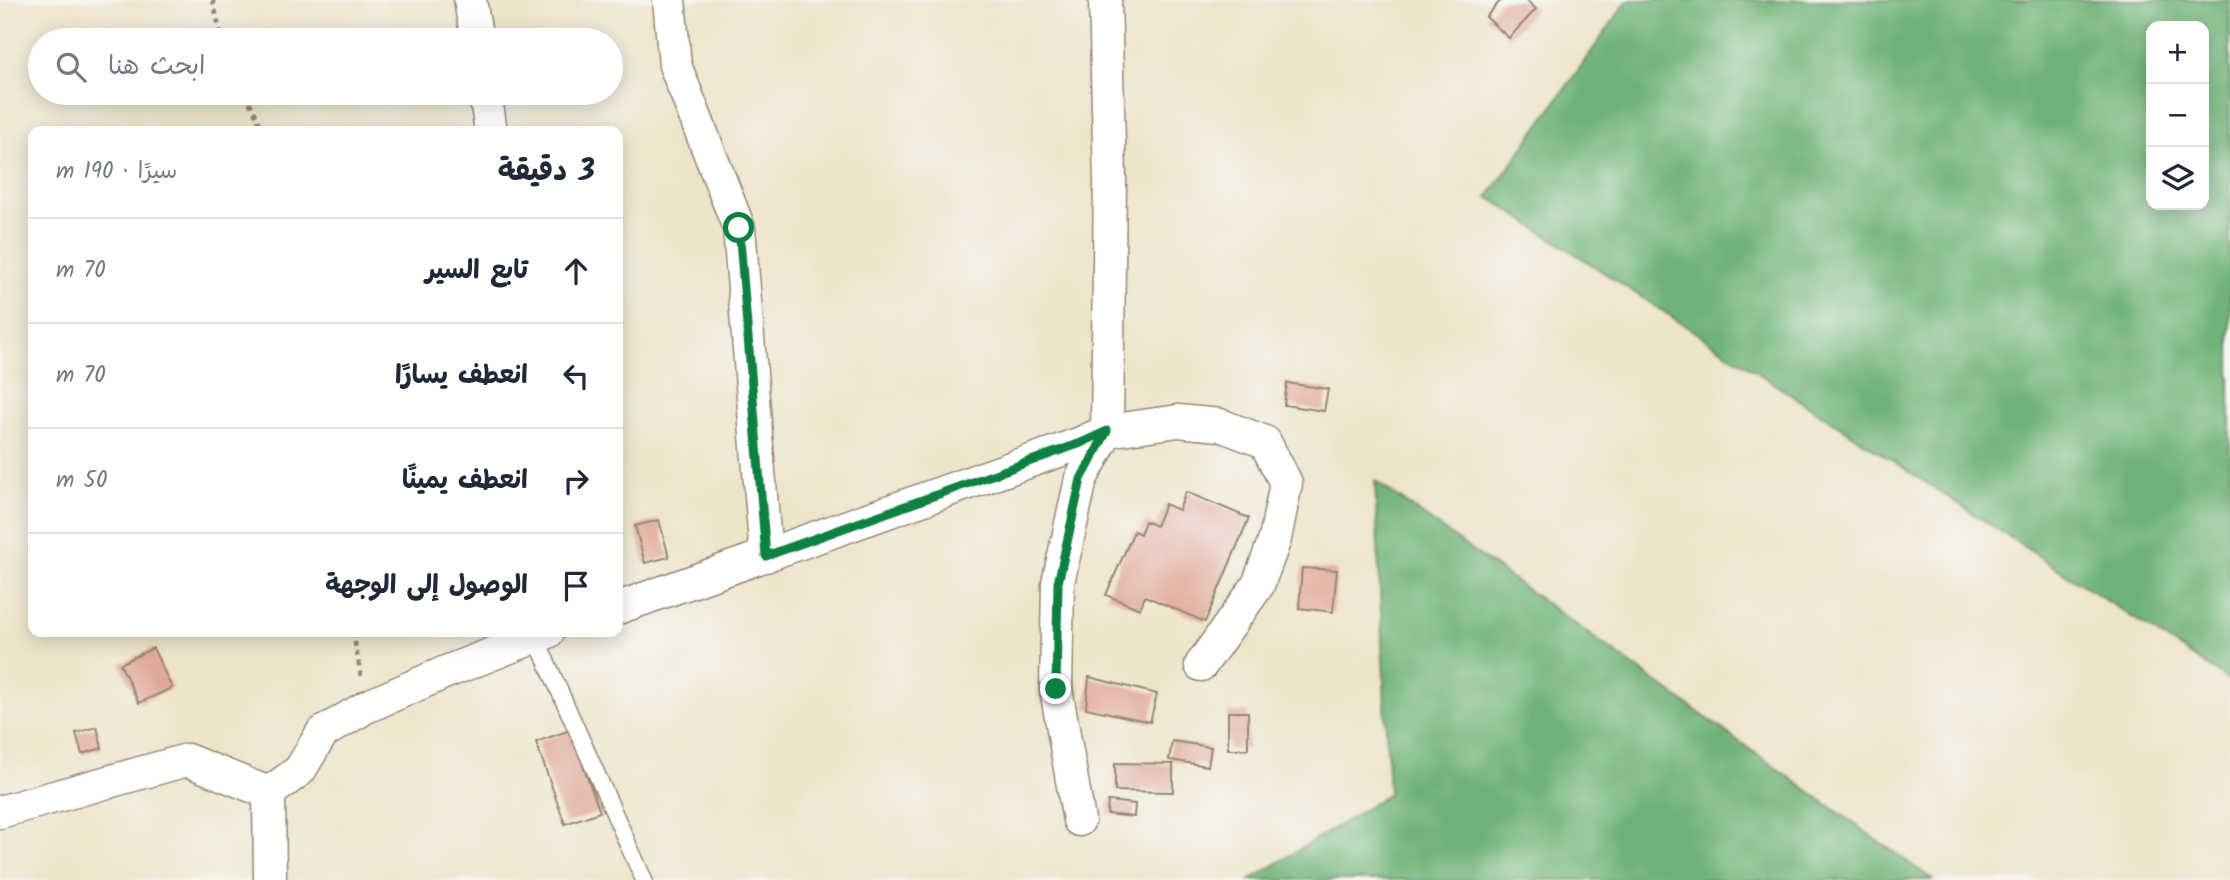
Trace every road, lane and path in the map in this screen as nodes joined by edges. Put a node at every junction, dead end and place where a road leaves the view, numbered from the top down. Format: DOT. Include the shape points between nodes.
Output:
graph roads {
  1 [pos="213,0"];
  2 [pos="470,0"];
  3 [pos="669,0"];
  4 [pos="1105,0"];
  5 [pos="219,28"];
  6 [pos="475,28"];
  7 [pos="252,105"];
  8 [pos="487,105"];
  9 [pos="259,126"];
  10 [pos="490,126"];
  11 [pos="1107,431"];
  12 [pos="766,556"];
  13 [pos="623,606"];
  14 [pos="353,637"];
  15 [pos="535,637"];
  16 [pos="543,637"];
  17 [pos="1201,665"];
  18 [pos="366,707"];
  19 [pos="269,793"];
  20 [pos="0,811"];
  21 [pos="1079,820"];
  22 [pos="270,880"];
  23 [pos="644,880"];
  1 -- 5 [label="path"];
  2 -- 6 [label="street"];
  3 -- 12 [label="street" via="675,65 739,228"];
  4 -- 11 [label="street" via="1110,180"];
  7 -- 9 [label="path"];
  8 -- 10 [label="street"];
  11 -- 12 [label="street"];
  11 -- 17 [label="street" via="1178,421 1220,425 1265,442 1286,484 1275,539 1258,586"];
  11 -- 21 [label="street" via="1081,479 1058,583 1056,689"];
  12 -- 13 [label="street"];
  14 -- 18 [label="path"];
  15 -- 18 [label="street"];
  16 -- 23 [label="lane"];
  18 -- 19 [label="street" via="322,733 300,770"];
  19 -- 20 [label="street" via="187,760"];
  19 -- 22 [label="street"];
}
